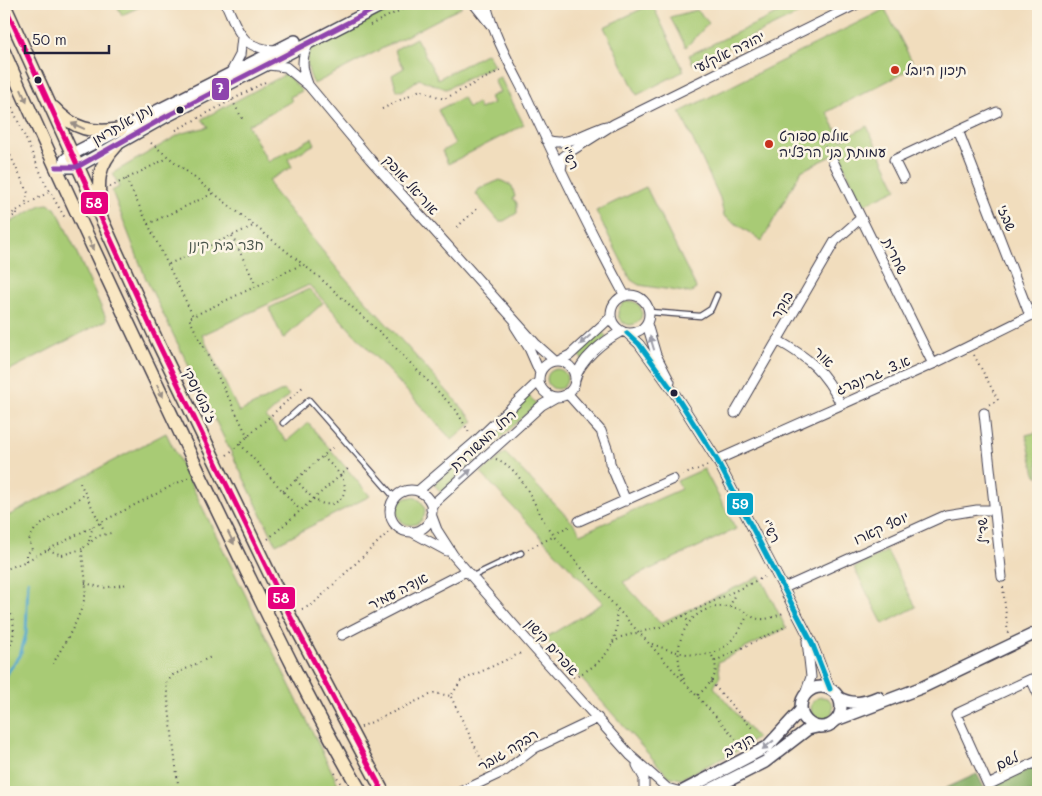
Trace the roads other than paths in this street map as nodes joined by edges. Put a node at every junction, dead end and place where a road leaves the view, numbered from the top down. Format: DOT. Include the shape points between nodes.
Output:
graph roads {
  1 [pos="4,4"];
  2 [pos="226,4"];
  3 [pos="372,4"];
  4 [pos="384,4"];
  5 [pos="474,4"];
  6 [pos="486,4"];
  7 [pos="857,4"];
  8 [pos="495,30"];
  9 [pos="242,37"];
  10 [pos="310,42"];
  11 [pos="276,50"];
  12 [pos="4,52"];
  13 [pos="265,64"];
  14 [pos="231,72"];
  15 [pos="309,86"];
  16 [pos="46,98"];
  17 [pos="997,112"];
  18 [pos="614,124"];
  19 [pos="121,129"];
  20 [pos="958,130"];
  21 [pos="546,140"];
  22 [pos="117,145"];
  23 [pos="72,154"];
  24 [pos="832,159"];
  25 [pos="56,167"];
  26 [pos="77,167"];
  27 [pos="560,170"];
  28 [pos="902,178"];
  29 [pos="861,218"];
  30 [pos="104,227"];
  31 [pos="717,295"];
  32 [pos="625,296"];
  33 [pos="497,299"];
  34 [pos="650,312"];
  35 [pos="1034,314"];
  36 [pos="611,317"];
  37 [pos="647,324"];
  38 [pos="624,332"];
  39 [pos="777,340"];
  40 [pos="556,361"];
  41 [pos="933,364"];
  42 [pos="540,377"];
  43 [pos="575,380"];
  44 [pos="567,393"];
  45 [pos="675,394"];
  46 [pos="556,397"];
  47 [pos="841,404"];
  48 [pos="735,413"];
  49 [pos="984,413"];
  50 [pos="283,422"];
  51 [pos="717,460"];
  52 [pos="673,479"];
  53 [pos="418,491"];
  54 [pos="395,498"];
  55 [pos="626,500"];
  56 [pos="994,510"];
  57 [pos="431,511"];
  58 [pos="579,522"];
  59 [pos="410,531"];
  60 [pos="522,553"];
  61 [pos="453,555"];
  62 [pos="469,574"];
  63 [pos="1002,577"];
  64 [pos="784,588"];
  65 [pos="1038,632"];
  66 [pos="806,634"];
  67 [pos="342,635"];
  68 [pos="923,687"];
  69 [pos="830,689"];
  70 [pos="1038,694"];
  71 [pos="804,697"];
  72 [pos="839,698"];
  73 [pos="801,710"];
  74 [pos="598,718"];
  75 [pos="836,720"];
  76 [pos="817,727"];
  77 [pos="631,756"];
  78 [pos="1038,761"];
  79 [pos="361,792"];
  80 [pos="383,792"];
  81 [pos="460,792"];
  82 [pos="644,792"];
  83 [pos="681,792"];
  84 [pos="706,792"];
  1 -- 16 [label="main road, ז'בוטינסקי"];
  2 -- 9 [label="street"];
  3 -- 11 [label="street, נתן אלתרמן"];
  4 -- 10 [label="street, נתן אלתרמן"];
  5 -- 8 [label="street, רש\"י"];
  6 -- 8 [label="street, רש\"י"];
  7 -- 18 [label="street, יהודה אלקלעי"];
  8 -- 21 [label="street, רש\"י"];
  9 -- 11 [label="street" via="254,47"];
  9 -- 14 [label="street" via="240,55"];
  10 -- 13 [label="street, נתן אלתרמן"];
  10 -- 15 [label="street, אוריאל אופק" via="302,62"];
  11 -- 14 [label="street, נתן אלתרמן"];
  12 -- 25 [label="main road, one-way"];
  13 -- 15 [label="street, אוריאל אופק" via="281,65"];
  13 -- 22 [label="street, נתן אלתרמן"];
  14 -- 19 [label="street, נתן אלתרמן"];
  15 -- 33 [label="street, אוריאל אופק" via="370,159"];
  19 -- 16 [label="main road, one-way" via="99,132 80,128 61,116"];
  16 -- 23 [label="main road, ז'בוטינסקי"];
  17 -- 20 [label="street"];
  18 -- 21 [label="street, יהודה אלקלעי" via="565,142"];
  18 -- 27 [label="street, יהודה אלקלעי" via="568,153"];
  19 -- 23 [label="street, נתן אלתרמן"];
  20 -- 28 [label="street" via="894,160"];
  20 -- 35 [label="street, שבזי"];
  21 -- 27 [label="street, רש\"י"];
  22 -- 26 [label="street, נתן אלתרמן"];
  22 -- 30 [label="main road" via="105,159 98,181"];
  23 -- 25 [label="street, נתן אלתרמן"];
  23 -- 26 [label="main road, ז'בוטינסקי"];
  24 -- 29 [label="street, שחרית"];
  25 -- 26 [label="street, נתן אלתרמן"];
  25 -- 79 [label="main road, one-way" via="307,694"];
  26 -- 30 [label="main road, ז'בוטינסקי"];
  27 -- 32 [label="street, רש\"י"];
  29 -- 39 [label="street, בוקר" via="835,241"];
  29 -- 41 [label="street, שחרית"];
  30 -- 80 [label="main road, ז'בוטינסקי" via="290,616"];
  31 -- 34 [label="lane" via="711,309 700,316"];
  32 -- 34 [label="street" via="640,297"];
  32 -- 36 [label="street" via="615,302"];
  33 -- 40 [label="street, אוריאל אופק" via="535,343"];
  33 -- 42 [label="street, אוריאל אופק" via="529,348"];
  34 -- 37 [label="street"];
  35 -- 41 [label="street, א.צ. גרינברג"];
  36 -- 38 [label="street" via="614,325"];
  36 -- 40 [label="street, one-way" via="570,355"];
  37 -- 38 [label="street" via="638,332"];
  45 -- 37 [label="street, רש\"י, one-way" via="656,355"];
  38 -- 43 [label="street" via="611,337 579,366"];
  38 -- 45 [label="street, רש\"י" via="639,344"];
  39 -- 47 [label="street, אור" via="807,357 820,369"];
  39 -- 48 [label="street, בוקר"];
  40 -- 42 [label="street" via="547,364"];
  40 -- 43 [label="street" via="570,366"];
  41 -- 47 [label="street, א.צ. גרינברג"];
  42 -- 46 [label="street" via="546,393"];
  42 -- 53 [label="street, רחל המשוררת" via="474,443"];
  43 -- 44 [label="street"];
  44 -- 46 [label="street"];
  44 -- 55 [label="street" via="601,431"];
  45 -- 51 [label="street, רש\"י"];
  57 -- 46 [label="street, רחל המשוררת, one-way" via="487,455 542,405"];
  47 -- 51 [label="street, א.צ. גרינברג"];
  49 -- 56 [label="street, שד\"ל"];
  50 -- 54 [label="lane" via="309,400"];
  51 -- 64 [label="street, רש\"י"];
  52 -- 55 [label="street"];
  53 -- 54 [label="street" via="405,491"];
  53 -- 57 [label="street" via="428,499"];
  54 -- 59 [label="street" via="390,510 396,525"];
  55 -- 58 [label="street"];
  56 -- 63 [label="street, שד\"ל"];
  56 -- 64 [label="street, יוסף קארו" via="969,511 933,520"];
  57 -- 59 [label="street" via="425,526"];
  57 -- 61 [label="street, אפרים קישון" via="437,530"];
  59 -- 61 [label="street, אפרים קישון"];
  60 -- 62 [label="lane"];
  61 -- 62 [label="street, אפרים קישון"];
  62 -- 67 [label="street, אנדה עמיר"];
  62 -- 74 [label="street, אפרים קישון"];
  64 -- 66 [label="street, רש\"י"];
  65 -- 68 [label="street"];
  66 -- 69 [label="street, רש\"י"];
  66 -- 71 [label="street, רש\"י" via="811,677"];
  68 -- 72 [label="street" via="896,690 859,703"];
  68 -- 75 [label="street"];
  69 -- 71 [label="street" via="818,687"];
  69 -- 72 [label="street"];
  70 -- 78 [label="street, לשם" via="1030,679 956,714 988,785"];
  71 -- 73 [label="street"];
  72 -- 75 [label="street" via="841,710"];
  73 -- 76 [label="street" via="804,719"];
  73 -- 83 [label="street, הנדיב, one-way" via="767,747"];
  74 -- 77 [label="street, אפרים קישון"];
  74 -- 81 [label="street, רבקה גובר" via="535,748 505,771"];
  75 -- 76 [label="street" via="829,726"];
  76 -- 84 [label="street, הנדיב" via="808,729 765,762"];
  77 -- 82 [label="street, אפרים קישון" via="644,778"];
  77 -- 83 [label="street, אפרים קישון" via="667,788"];
}
